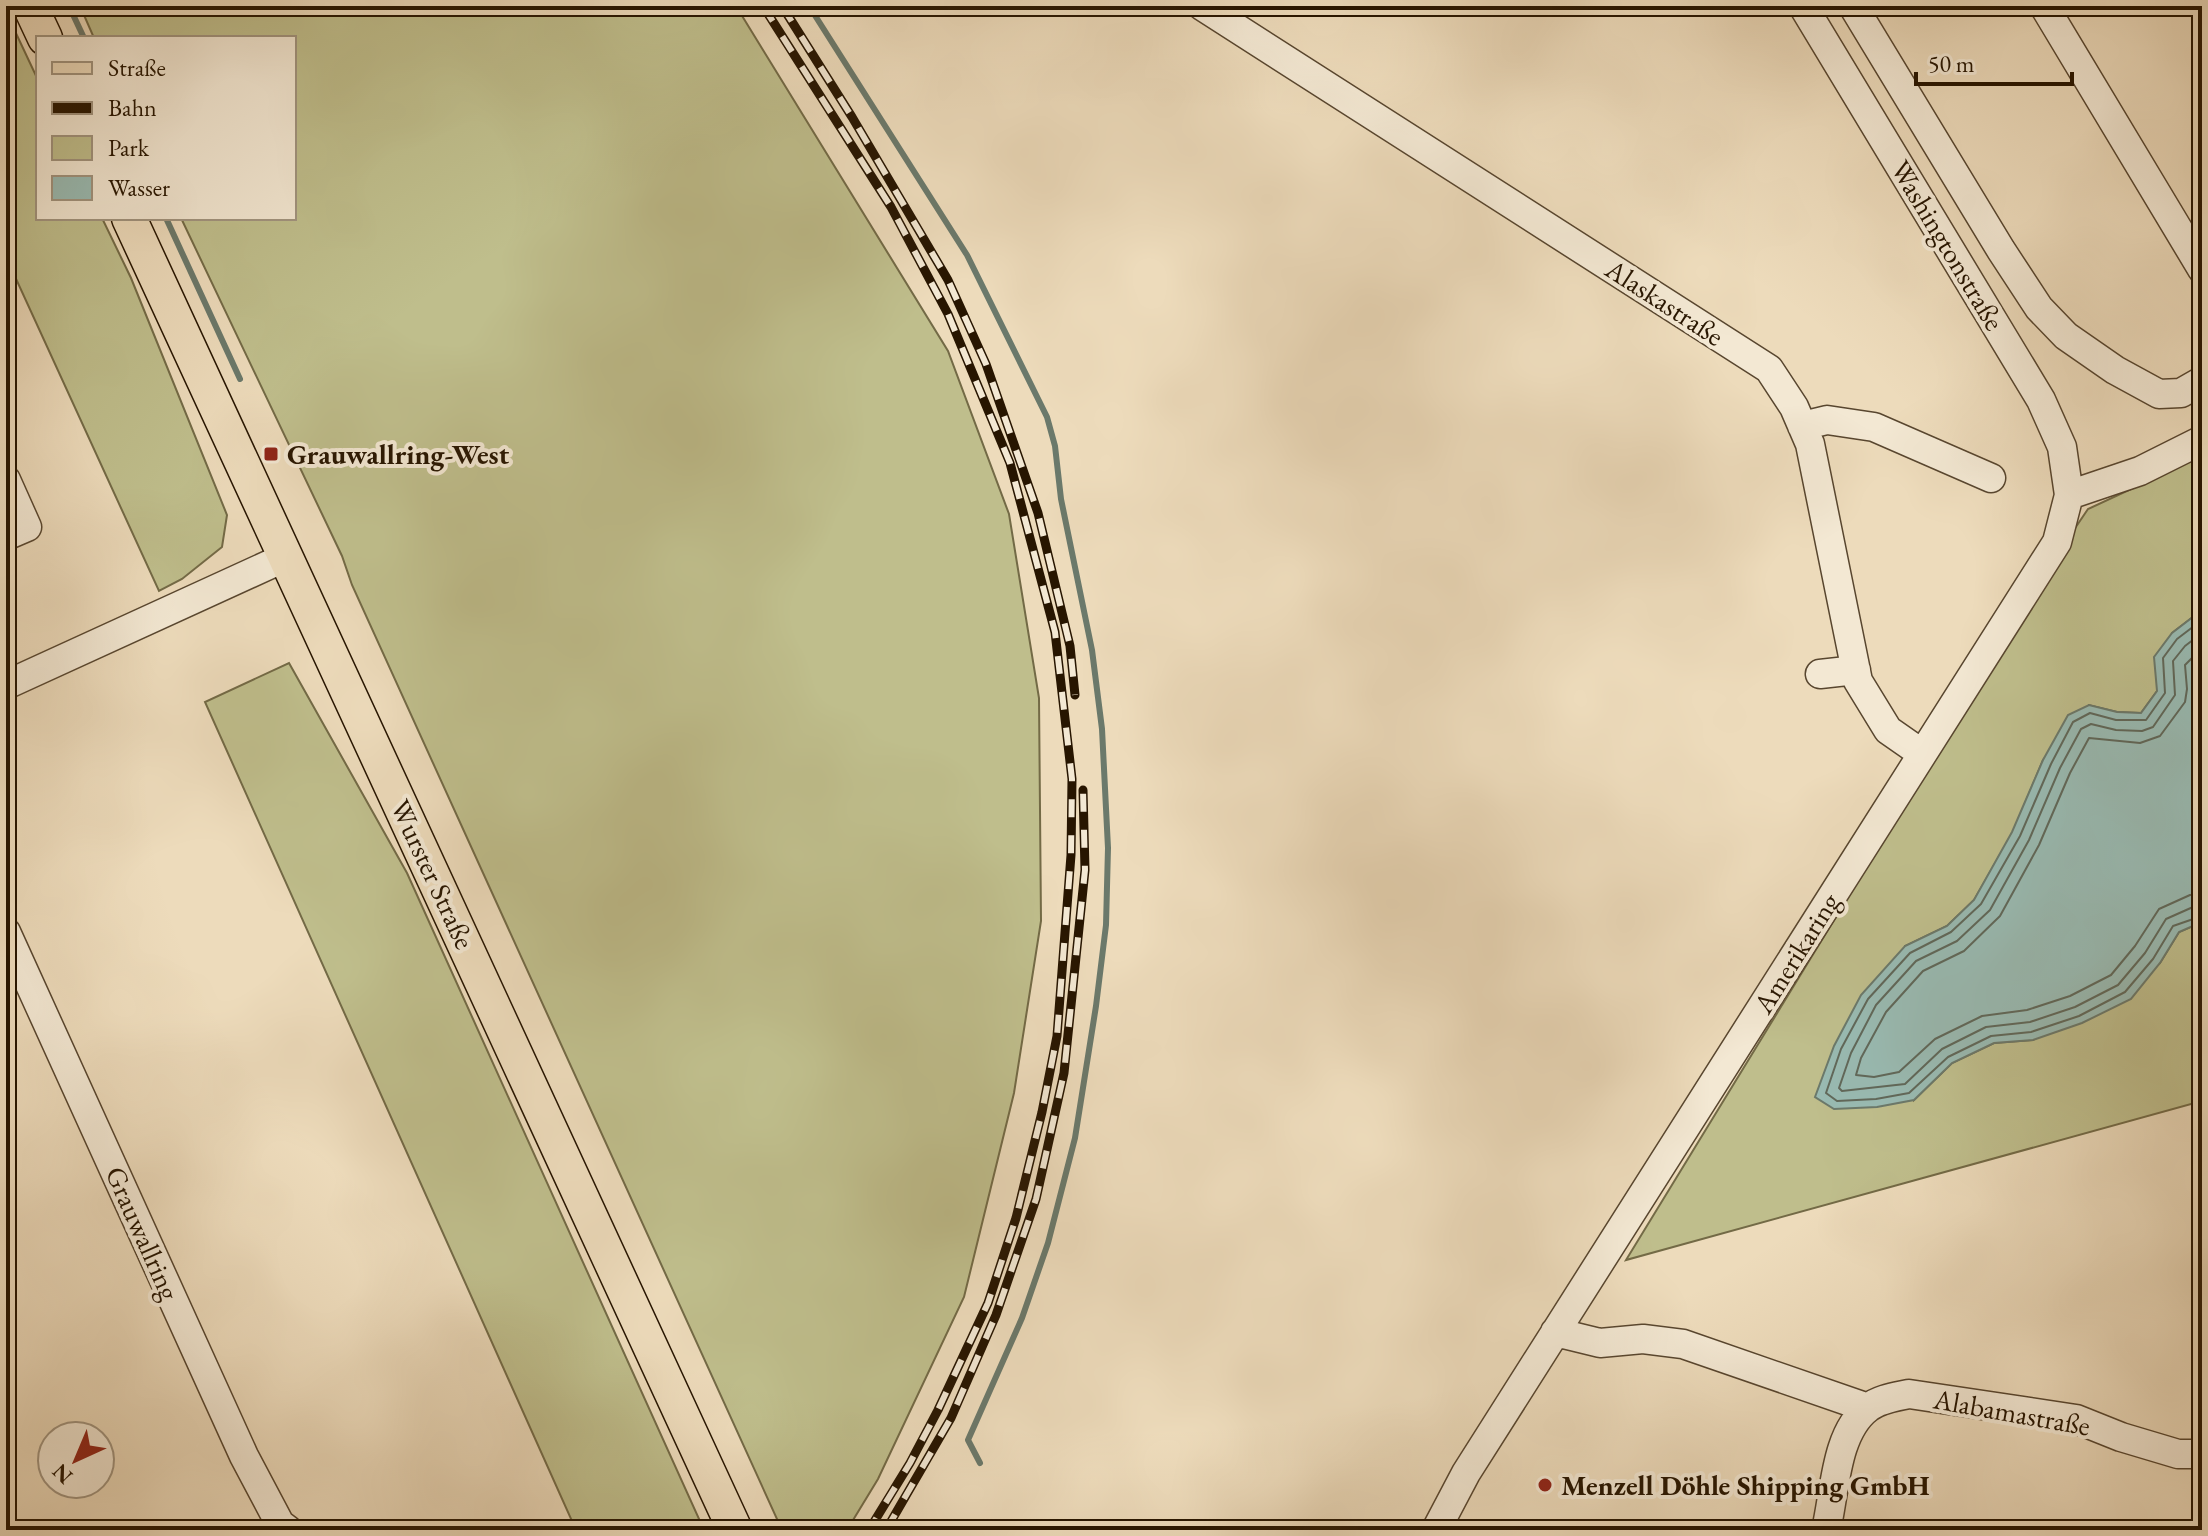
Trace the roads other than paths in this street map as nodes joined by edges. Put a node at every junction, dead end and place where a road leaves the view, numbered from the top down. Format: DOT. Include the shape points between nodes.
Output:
graph roads {
  1 [pos="30,6"];
  2 [pos="1202,6"];
  3 [pos="1803,6"];
  4 [pos="1853,6"];
  5 [pos="2044,6"];
  6 [pos="44,36"];
  7 [pos="130,220"];
  8 [pos="2202,269"];
  9 [pos="2202,381"];
  10 [pos="1802,426"];
  11 [pos="2202,440"];
  12 [pos="1991,478"];
  13 [pos="6,480"];
  14 [pos="2069,495"];
  15 [pos="6,536"];
  16 [pos="286,557"];
  17 [pos="1856,670"];
  18 [pos="1820,674"];
  19 [pos="6,685"];
  20 [pos="1921,753"];
  21 [pos="6,932"];
  22 [pos="1555,1332"];
  23 [pos="1868,1408"];
  24 [pos="2202,1454"];
  25 [pos="288,1530"];
  26 [pos="735,1530"];
  27 [pos="1436,1530"];
  28 [pos="1826,1530"];
  1 -- 6 [label="main road"];
  2 -- 10 [label="street, Alaskastraße" via="1769,369"];
  3 -- 14 [label="street, Washingtonstraße" via="2041,400 2062,447"];
  4 -- 9 [label="street" via="2039,308 2066,336 2159,394 2181,393"];
  5 -- 8 [label="street"];
  7 -- 16 [label="main road, Wurster Straße"];
  10 -- 12 [label="street" via="1827,420 1874,427"];
  10 -- 17 [label="street, Alaskastraße"];
  11 -- 14 [label="street" via="2140,471"];
  13 -- 15 [label="street" via="27,527"];
  14 -- 20 [label="street, Amerikaring" via="2057,542"];
  16 -- 19 [label="street"];
  16 -- 26 [label="main road, Wurster Straße"];
  17 -- 18 [label="street"];
  17 -- 20 [label="street, Alaskastraße" via="1888,730"];
  20 -- 22 [label="street, Amerikaring"];
  21 -- 25 [label="street, Grauwallring" via="244,1456"];
  22 -- 23 [label="street" via="1600,1343 1643,1339 1683,1344"];
  22 -- 27 [label="street, Amerikaring"];
  23 -- 24 [label="street, Alabamastraße" via="1909,1394 2076,1419 2178,1454"];
  23 -- 28 [label="street" via="1852,1425 1844,1446"];
}
